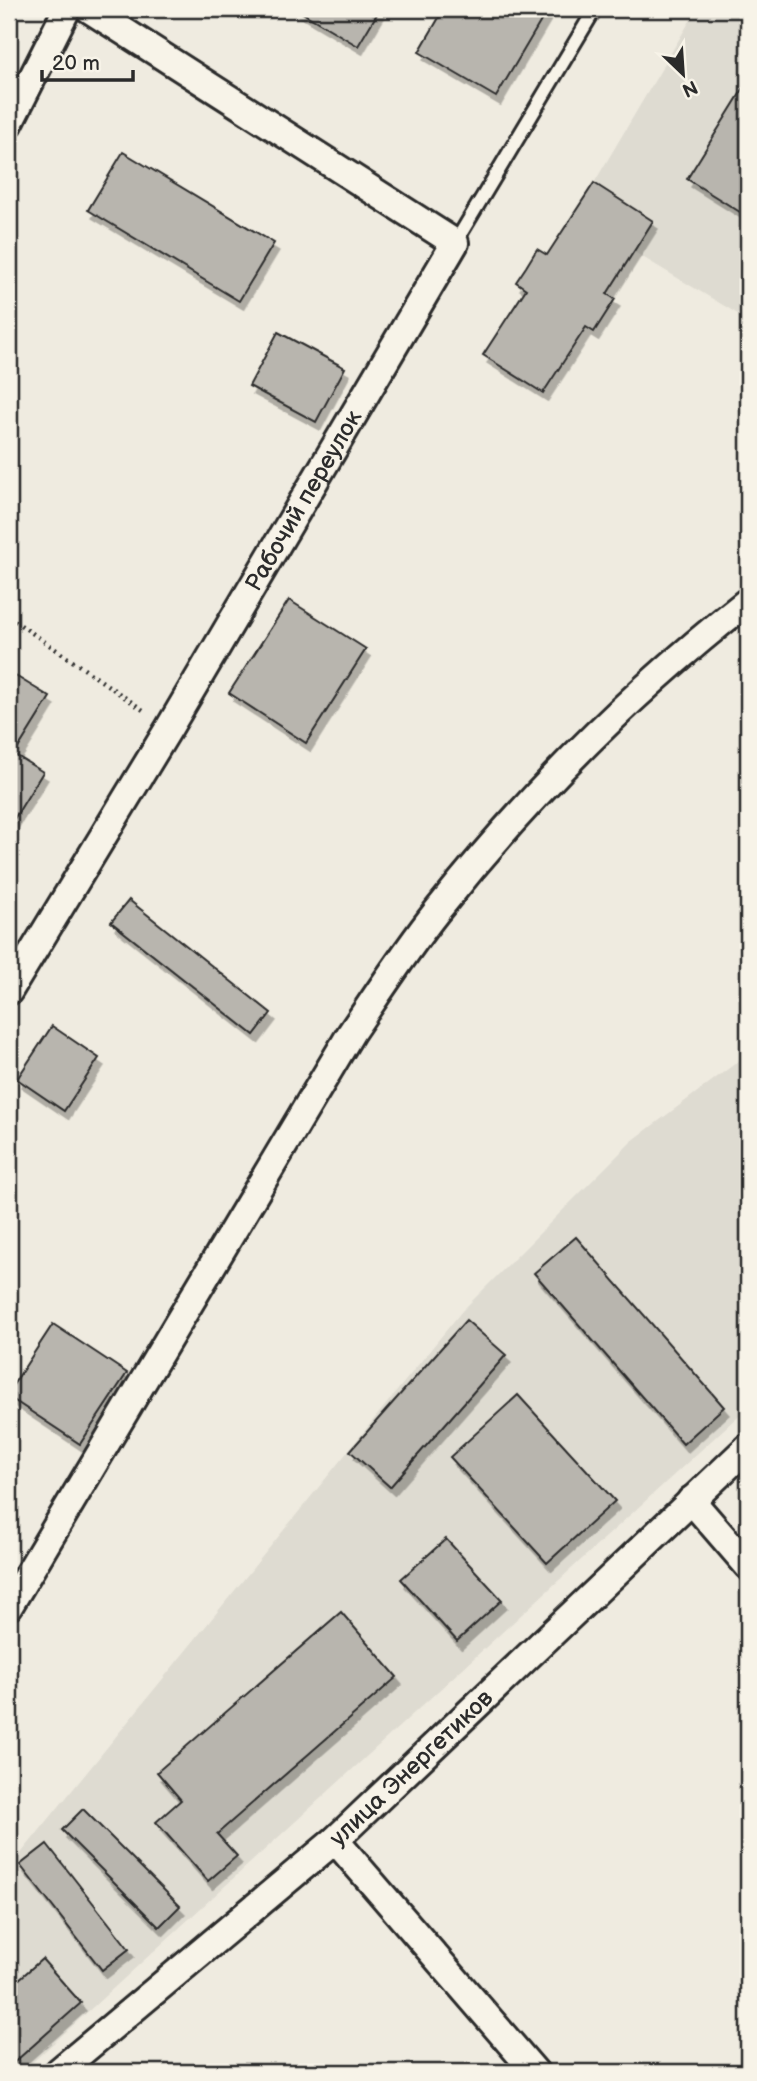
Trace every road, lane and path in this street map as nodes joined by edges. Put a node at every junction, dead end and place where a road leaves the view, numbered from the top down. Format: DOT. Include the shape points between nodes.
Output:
graph roads {
  1 [pos="67,9"];
  2 [pos="89,9"];
  3 [pos="595,9"];
  4 [pos="9,124"];
  5 [pos="455,243"];
  6 [pos="748,601"];
  7 [pos="9,617"];
  8 [pos="169,728"];
  9 [pos="9,991"];
  10 [pos="748,1447"];
  11 [pos="691,1500"];
  12 [pos="748,1566"];
  13 [pos="9,1606"];
  14 [pos="335,1840"];
  15 [pos="58,2072"];
  16 [pos="536,2072"];
  1 -- 4 [label="street"];
  2 -- 5 [label="street"];
  3 -- 5 [label="lane, Рабочий переулок"];
  5 -- 8 [label="street, Рабочий переулок"];
  6 -- 13 [label="street" via="657,677 530,801 392,972 351,1033"];
  7 -- 8 [label="path"];
  8 -- 9 [label="street, Рабочий переулок"];
  10 -- 11 [label="street, улица Энергетиков"];
  11 -- 12 [label="street"];
  11 -- 14 [label="street, улица Энергетиков"];
  14 -- 15 [label="street, улица Энергетиков"];
  14 -- 16 [label="street"];
}
